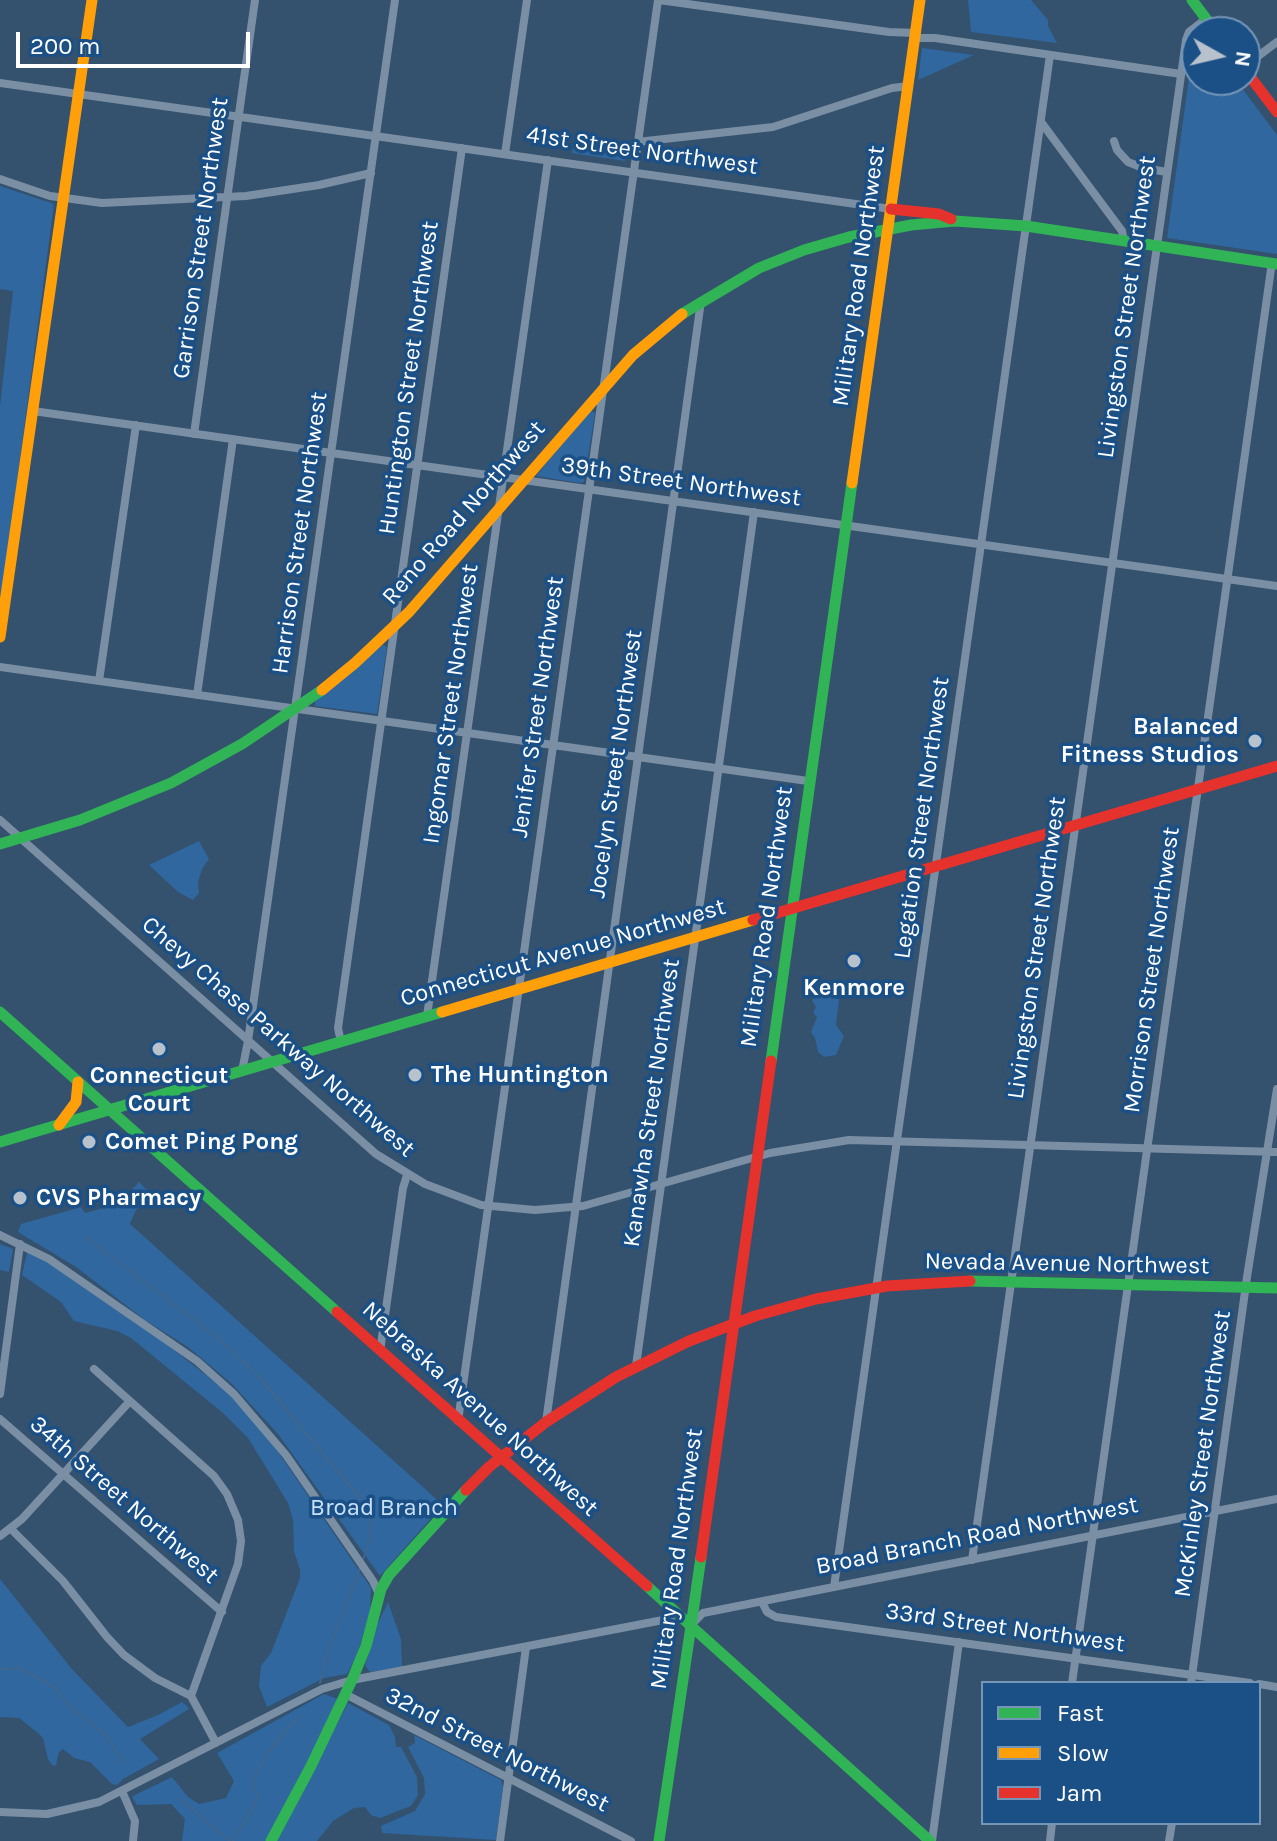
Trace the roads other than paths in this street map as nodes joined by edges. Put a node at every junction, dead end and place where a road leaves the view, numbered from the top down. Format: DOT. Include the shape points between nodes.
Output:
graph roads {
  1 [pos="92,0"];
  2 [pos="255,0"];
  3 [pos="395,0"];
  4 [pos="527,0"];
  5 [pos="658,0"];
  6 [pos="920,0"];
  7 [pos="915,35"];
  8 [pos="1277,42"];
  9 [pos="1050,55"];
  10 [pos="1261,55"];
  11 [pos="1181,74"];
  12 [pos="0,83"];
  13 [pos="909,86"];
  14 [pos="1261,90"];
  15 [pos="78,94"];
  16 [pos="1277,112"];
  17 [pos="239,117"];
  18 [pos="1041,122"];
  19 [pos="376,136"];
  20 [pos="1114,141"];
  21 [pos="637,142"];
  22 [pos="462,148"];
  23 [pos="505,154"];
  24 [pos="548,160"];
  25 [pos="633,172"];
  26 [pos="1167,172"];
  27 [pos="371,173"];
  28 [pos="0,179"];
  29 [pos="63,198"];
  30 [pos="227,198"];
  31 [pos="891,209"];
  32 [pos="955,221"];
  33 [pos="905,226"];
  34 [pos="1026,226"];
  35 [pos="888,229"];
  36 [pos="1124,241"];
  37 [pos="1156,246"];
  38 [pos="1275,263"];
  39 [pos="701,301"];
  40 [pos="1266,304"];
  41 [pos="1277,309"];
  42 [pos="603,388"];
  43 [pos="33,411"];
  44 [pos="136,425"];
  45 [pos="194,434"];
  46 [pos="233,439"];
  47 [pos="331,453"];
  48 [pos="417,465"];
  49 [pos="503,477"];
  50 [pos="523,480"];
  51 [pos="589,489"];
  52 [pos="673,501"];
  53 [pos="499,508"];
  54 [pos="754,512"];
  55 [pos="845,525"];
  56 [pos="980,544"];
  57 [pos="1111,562"];
  58 [pos="1228,579"];
  59 [pos="1277,586"];
  60 [pos="395,625"];
  61 [pos="0,637"];
  62 [pos="0,667"];
  63 [pos="99,681"];
  64 [pos="197,695"];
  65 [pos="295,709"];
  66 [pos="381,721"];
  67 [pos="467,733"];
  68 [pos="553,745"];
  69 [pos="637,757"];
  70 [pos="1277,766"];
  71 [pos="718,768"];
  72 [pos="808,781"];
  73 [pos="1198,789"];
  74 [pos="0,820"];
  75 [pos="1074,825"];
  76 [pos="21,839"];
  77 [pos="0,844"];
  78 [pos="935,867"];
  79 [pos="790,910"];
  80 [pos="695,938"];
  81 [pos="609,963"];
  82 [pos="518,989"];
  83 [pos="0,1012"];
  84 [pos="427,1016"];
  85 [pos="248,1041"];
  86 [pos="341,1042"];
  87 [pos="272,1062"];
  88 [pos="242,1071"];
  89 [pos="78,1082"];
  90 [pos="1277,1089"];
  91 [pos="109,1110"];
  92 [pos="59,1125"];
  93 [pos="897,1140"];
  94 [pos="0,1142"];
  95 [pos="1030,1144"];
  96 [pos="1147,1147"];
  97 [pos="1267,1152"];
  98 [pos="1277,1152"];
  99 [pos="755,1158"];
  100 [pos="407,1175"];
  101 [pos="660,1186"];
  102 [pos="488,1206"];
  103 [pos="575,1207"];
  104 [pos="0,1235"];
  105 [pos="20,1244"];
  106 [pos="1010,1281"];
  107 [pos="1128,1284"];
  108 [pos="876,1288"];
  109 [pos="1246,1288"];
  110 [pos="1277,1288"];
  111 [pos="732,1324"];
  112 [pos="380,1351"];
  113 [pos="636,1366"];
  114 [pos="94,1369"];
  115 [pos="0,1394"];
  116 [pos="130,1401"];
  117 [pos="0,1419"];
  118 [pos="458,1421"];
  119 [pos="546,1422"];
  120 [pos="501,1457"];
  121 [pos="64,1474"];
  122 [pos="1277,1499"];
  123 [pos="1215,1512"];
  124 [pos="11,1529"];
  125 [pos="0,1536"];
  126 [pos="1094,1536"];
  127 [pos="972,1560"];
  128 [pos="834,1587"];
  129 [pos="380,1596"];
  130 [pos="762,1602"];
  131 [pos="222,1612"];
  132 [pos="678,1615"];
  133 [pos="691,1626"];
  134 [pos="959,1642"];
  135 [pos="526,1647"];
  136 [pos="1075,1659"];
  137 [pos="1192,1679"];
  138 [pos="352,1680"];
  139 [pos="1072,1681"];
  140 [pos="1221,1681"];
  141 [pos="345,1694"];
  142 [pos="191,1696"];
  143 [pos="216,1743"];
  144 [pos="509,1779"];
  145 [pos="122,1791"];
  146 [pos="0,1812"];
  147 [pos="133,1841"];
  148 [pos="271,1841"];
  149 [pos="500,1841"];
  150 [pos="631,1841"];
  151 [pos="659,1841"];
  152 [pos="931,1841"];
  1 -- 15 [label="main road"];
  2 -- 17 [label="street, Garrison Street Northwest"];
  3 -- 19 [label="street, Harrison Street Northwest"];
  4 -- 23 [label="street"];
  5 -- 7 [label="street"];
  5 -- 21 [label="street, Jenifer Street Northwest"];
  6 -- 7 [label="main road, Military Road Northwest"];
  7 -- 9 [label="street"];
  7 -- 13 [label="main road, Military Road Northwest"];
  8 -- 10 [label="street"];
  9 -- 11 [label="street"];
  9 -- 18 [label="street, Legation Street Northwest"];
  11 -- 26 [label="street, Livingston Street Northwest"];
  12 -- 15 [label="street, 41st Street Northwest"];
  13 -- 21 [label="street" via="773,127"];
  13 -- 31 [label="main road, Military Road Northwest"];
  14 -- 16 [label="main road"];
  15 -- 17 [label="street, 41st Street Northwest"];
  15 -- 29 [label="main road"];
  17 -- 19 [label="street, 41st Street Northwest"];
  17 -- 30 [label="street, Garrison Street Northwest"];
  18 -- 34 [label="street, Legation Street Northwest"];
  18 -- 36 [label="street" via="1122,231"];
  19 -- 22 [label="street, 41st Street Northwest"];
  19 -- 27 [label="street, Harrison Street Northwest"];
  20 -- 26 [label="street" via="1128,162"];
  21 -- 25 [label="street, Jenifer Street Northwest"];
  22 -- 23 [label="street, 41st Street Northwest"];
  22 -- 48 [label="street, Huntington Street Northwest"];
  23 -- 24 [label="street, 41st Street Northwest"];
  24 -- 25 [label="street, 41st Street Northwest"];
  24 -- 49 [label="street, Ingomar Street Northwest"];
  25 -- 31 [label="street, 41st Street Northwest"];
  25 -- 42 [label="street, Jenifer Street Northwest"];
  26 -- 37 [label="street, Livingston Street Northwest"];
  27 -- 30 [label="street"];
  27 -- 47 [label="street, Harrison Street Northwest"];
  28 -- 29 [label="street"];
  29 -- 30 [label="street" via="102,203"];
  29 -- 43 [label="main road"];
  30 -- 45 [label="street, Garrison Street Northwest"];
  31 -- 32 [label="main road, 41st Street Northwest"];
  31 -- 33 [label="main road"];
  31 -- 35 [label="main road, Military Road Northwest"];
  32 -- 33 [label="main road, Reno Road Northwest"];
  32 -- 34 [label="main road, 41st Street Northwest"];
  33 -- 35 [label="main road, Reno Road Northwest"];
  34 -- 36 [label="main road, 41st Street Northwest"];
  34 -- 56 [label="street, Legation Street Northwest"];
  35 -- 39 [label="main road, Reno Road Northwest" via="781,259"];
  35 -- 55 [label="main road, Military Road Northwest"];
  36 -- 37 [label="main road, 41st Street Northwest"];
  37 -- 38 [label="main road, 41st Street Northwest"];
  37 -- 57 [label="street, Livingston Street Northwest"];
  38 -- 40 [label="street, Morrison Street Northwest"];
  39 -- 42 [label="main road, Reno Road Northwest" via="644,344"];
  39 -- 52 [label="street, Jocelyn Street Northwest"];
  40 -- 41 [label="street"];
  40 -- 58 [label="street, Morrison Street Northwest"];
  42 -- 50 [label="main road, Reno Road Northwest"];
  42 -- 51 [label="street, Jenifer Street Northwest"];
  43 -- 44 [label="street, 39th Street Northwest"];
  43 -- 61 [label="main road"];
  44 -- 45 [label="street, 39th Street Northwest"];
  44 -- 63 [label="street"];
  45 -- 46 [label="street, 39th Street Northwest"];
  46 -- 47 [label="street, 39th Street Northwest"];
  46 -- 64 [label="street"];
  47 -- 48 [label="street, 39th Street Northwest"];
  47 -- 65 [label="street, Harrison Street Northwest"];
  48 -- 49 [label="street, 39th Street Northwest"];
  48 -- 60 [label="street, Huntington Street Northwest"];
  49 -- 50 [label="street, 39th Street Northwest"];
  49 -- 53 [label="street, Ingomar Street Northwest"];
  50 -- 51 [label="street, 39th Street Northwest"];
  50 -- 53 [label="main road, Reno Road Northwest"];
  51 -- 52 [label="street, 39th Street Northwest"];
  51 -- 68 [label="street, Jenifer Street Northwest"];
  52 -- 54 [label="street, 39th Street Northwest"];
  52 -- 69 [label="street, Jocelyn Street Northwest"];
  53 -- 60 [label="main road, Reno Road Northwest"];
  53 -- 67 [label="street, Ingomar Street Northwest"];
  54 -- 55 [label="street, 39th Street Northwest"];
  54 -- 71 [label="street, Kanawha Street Northwest"];
  55 -- 56 [label="street, 39th Street Northwest"];
  55 -- 72 [label="main road, Military Road Northwest"];
  56 -- 57 [label="street, 39th Street Northwest"];
  56 -- 78 [label="street, Legation Street Northwest"];
  57 -- 58 [label="street, 39th Street Northwest"];
  57 -- 75 [label="street, Livingston Street Northwest"];
  58 -- 59 [label="street, 39th Street Northwest"];
  58 -- 73 [label="street, Morrison Street Northwest"];
  60 -- 65 [label="main road, Reno Road Northwest"];
  60 -- 66 [label="street, Huntington Street Northwest"];
  62 -- 63 [label="street"];
  63 -- 64 [label="street"];
  64 -- 65 [label="street"];
  65 -- 66 [label="street"];
  65 -- 76 [label="main road, Reno Road Northwest" via="171,783"];
  65 -- 85 [label="street, Harrison Street Northwest"];
  66 -- 67 [label="street"];
  66 -- 86 [label="street, Huntington Street Northwest" via="338,1028"];
  67 -- 68 [label="street"];
  67 -- 84 [label="street, Ingomar Street Northwest"];
  68 -- 69 [label="street"];
  68 -- 82 [label="street, Jenifer Street Northwest"];
  69 -- 71 [label="street"];
  69 -- 81 [label="street, Jocelyn Street Northwest"];
  70 -- 73 [label="main road, Connecticut Avenue Northwest"];
  71 -- 72 [label="street"];
  71 -- 80 [label="street, Kanawha Street Northwest"];
  72 -- 79 [label="main road, Military Road Northwest"];
  73 -- 75 [label="main road, Connecticut Avenue Northwest"];
  73 -- 96 [label="street, Morrison Street Northwest"];
  74 -- 76 [label="street, Chevy Chase Parkway Northwest"];
  75 -- 78 [label="main road, Connecticut Avenue Northwest"];
  75 -- 95 [label="street, Livingston Street Northwest"];
  76 -- 77 [label="main road, Reno Road Northwest"];
  76 -- 85 [label="street, Chevy Chase Parkway Northwest"];
  78 -- 79 [label="main road, Connecticut Avenue Northwest"];
  78 -- 93 [label="street, Legation Street Northwest"];
  79 -- 80 [label="main road, Connecticut Avenue Northwest"];
  79 -- 99 [label="main road, Military Road Northwest"];
  80 -- 81 [label="main road, Connecticut Avenue Northwest"];
  80 -- 101 [label="street, Kanawha Street Northwest"];
  81 -- 82 [label="main road, Connecticut Avenue Northwest"];
  81 -- 103 [label="street, Jocelyn Street Northwest"];
  82 -- 84 [label="main road, Connecticut Avenue Northwest"];
  82 -- 102 [label="street, Jenifer Street Northwest"];
  83 -- 89 [label="main road, Nebraska Avenue Northwest"];
  84 -- 86 [label="main road, Connecticut Avenue Northwest"];
  85 -- 87 [label="street, Chevy Chase Parkway Northwest"];
  85 -- 88 [label="street, Harrison Street Northwest"];
  86 -- 87 [label="main road, Connecticut Avenue Northwest"];
  87 -- 88 [label="main road, Connecticut Avenue Northwest"];
  87 -- 100 [label="street, Chevy Chase Parkway Northwest"];
  88 -- 91 [label="main road, Connecticut Avenue Northwest"];
  89 -- 91 [label="main road, Nebraska Avenue Northwest"];
  89 -- 92 [label="main road" via="76,1102"];
  90 -- 97 [label="street, McKinley Street Northwest"];
  91 -- 92 [label="main road, Connecticut Avenue Northwest"];
  91 -- 112 [label="main road, Nebraska Avenue Northwest"];
  92 -- 94 [label="main road, Connecticut Avenue Northwest"];
  93 -- 95 [label="street, Chevy Chase Parkway Northwest"];
  93 -- 99 [label="street, Chevy Chase Parkway Northwest" via="828,1142"];
  93 -- 108 [label="street, Legation Street Northwest"];
  95 -- 96 [label="street, Chevy Chase Parkway Northwest"];
  95 -- 106 [label="street, Livingston Street Northwest"];
  96 -- 97 [label="street, Chevy Chase Parkway Northwest"];
  96 -- 107 [label="street, Morrison Street Northwest"];
  97 -- 98 [label="street, Chevy Chase Parkway Northwest"];
  97 -- 109 [label="street, McKinley Street Northwest"];
  99 -- 101 [label="street, Chevy Chase Parkway Northwest"];
  99 -- 111 [label="main road, Military Road Northwest"];
  100 -- 102 [label="street, Chevy Chase Parkway Northwest"];
  100 -- 112 [label="street"];
  101 -- 103 [label="street, Chevy Chase Parkway Northwest"];
  101 -- 113 [label="street, Kanawha Street Northwest"];
  102 -- 103 [label="street, Chevy Chase Parkway Northwest"];
  102 -- 118 [label="street, Jenifer Street Northwest"];
  103 -- 119 [label="street, Jocelyn Street Northwest"];
  104 -- 105 [label="street"];
  105 -- 115 [label="street"];
  105 -- 129 [label="street" via="186,1353 234,1394 286,1455"];
  106 -- 107 [label="main road, Nevada Avenue Northwest"];
  106 -- 108 [label="main road, Nevada Avenue Northwest"];
  106 -- 127 [label="street, Livingston Street Northwest"];
  107 -- 109 [label="main road, Nevada Avenue Northwest"];
  107 -- 126 [label="street, Morrison Street Northwest"];
  108 -- 111 [label="main road, Nevada Avenue Northwest"];
  108 -- 128 [label="street, Legation Street Northwest"];
  109 -- 110 [label="main road, Nevada Avenue Northwest"];
  109 -- 123 [label="street, McKinley Street Northwest"];
  111 -- 113 [label="main road, Nevada Avenue Northwest"];
  111 -- 133 [label="main road, Military Road Northwest"];
  112 -- 118 [label="main road, Nebraska Avenue Northwest"];
  113 -- 119 [label="main road, Nevada Avenue Northwest"];
  114 -- 116 [label="street"];
  116 -- 121 [label="street"];
  116 -- 131 [label="street" via="214,1476 233,1506 241,1548"];
  117 -- 121 [label="street, 34th Street Northwest"];
  118 -- 120 [label="main road, Nebraska Avenue Northwest"];
  119 -- 120 [label="main road, Nevada Avenue Northwest"];
  120 -- 129 [label="main road, Nevada Avenue Northwest" via="399,1563"];
  120 -- 132 [label="main road, Nebraska Avenue Northwest"];
  121 -- 124 [label="street"];
  121 -- 131 [label="street, 34th Street Northwest"];
  122 -- 123 [label="street, Broad Branch Road Northwest"];
  123 -- 126 [label="street, Broad Branch Road Northwest"];
  123 -- 137 [label="street, McKinley Street Northwest"];
  124 -- 125 [label="street"];
  124 -- 142 [label="street" via="124,1655"];
  126 -- 127 [label="street, Broad Branch Road Northwest"];
  126 -- 136 [label="street, Morrison Street Northwest"];
  127 -- 128 [label="street, Broad Branch Road Northwest"];
  128 -- 130 [label="street, Broad Branch Road Northwest"];
  129 -- 138 [label="main road, Nevada Avenue Northwest"];
  130 -- 133 [label="street, Broad Branch Road Northwest" via="703,1613"];
  130 -- 134 [label="street, 33rd Street Northwest" via="776,1617"];
  131 -- 142 [label="street"];
  132 -- 133 [label="main road, Nebraska Avenue Northwest"];
  132 -- 135 [label="street"];
  133 -- 151 [label="main road, Military Road Northwest"];
  133 -- 152 [label="main road, Nebraska Avenue Northwest"];
  134 -- 136 [label="street, 33rd Street Northwest"];
  134 -- 152 [label="street"];
  135 -- 138 [label="street"];
  135 -- 144 [label="street"];
  136 -- 137 [label="street, 33rd Street Northwest"];
  136 -- 139 [label="street, Morrison Street Northwest"];
  137 -- 140 [label="street, 33rd Street Northwest"];
  138 -- 141 [label="main road"];
  138 -- 143 [label="street" via="322,1689"];
  141 -- 144 [label="street, 32nd Street Northwest"];
  141 -- 148 [label="main road"];
  142 -- 143 [label="street"];
  143 -- 145 [label="street"];
  144 -- 149 [label="street"];
  144 -- 150 [label="street, 32nd Street Northwest"];
  145 -- 146 [label="street" via="63,1812"];
  145 -- 147 [label="street" via="134,1817"];
}
